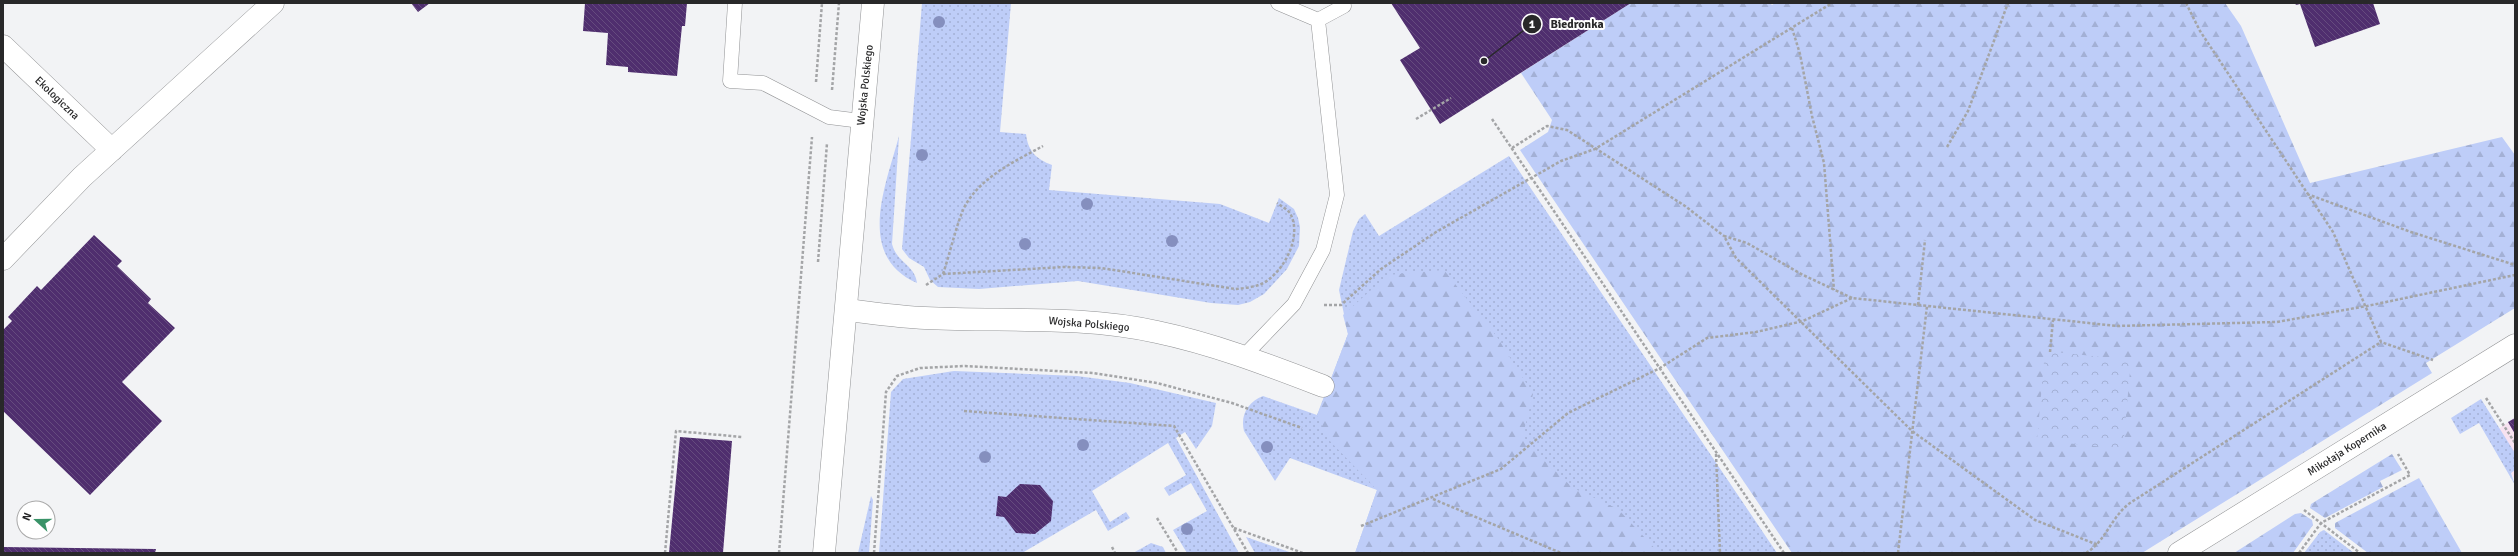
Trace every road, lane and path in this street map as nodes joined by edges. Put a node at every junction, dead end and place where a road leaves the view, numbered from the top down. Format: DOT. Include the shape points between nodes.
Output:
graph roads {
  1 [pos="273,3"];
  2 [pos="735,3"];
  3 [pos="822,3"];
  4 [pos="873,3"];
  5 [pos="1278,3"];
  6 [pos="1832,3"];
  7 [pos="2008,3"];
  8 [pos="2186,3"];
  9 [pos="1344,6"];
  10 [pos="1318,20"];
  11 [pos="1792,28"];
  12 [pos="3,46"];
  13 [pos="1451,98"];
  14 [pos="814,110"];
  15 [pos="1416,119"];
  16 [pos="1492,119"];
  17 [pos="861,121"];
  18 [pos="1043,146"];
  19 [pos="1947,147"];
  20 [pos="1512,148"];
  21 [pos="1595,148"];
  22 [pos="112,150"];
  23 [pos="1531,177"];
  24 [pos="2307,194"];
  25 [pos="1277,203"];
  26 [pos="1724,236"];
  27 [pos="1925,240"];
  28 [pos="3,259"];
  29 [pos="2515,265"];
  30 [pos="943,274"];
  31 [pos="2515,275"];
  32 [pos="926,284"];
  33 [pos="1834,290"];
  34 [pos="1852,298"];
  35 [pos="1294,304"];
  36 [pos="1918,306"];
  37 [pos="1927,306"];
  38 [pos="2367,306"];
  39 [pos="847,310"];
  40 [pos="2053,320"];
  41 [pos="1802,321"];
  42 [pos="2381,342"];
  43 [pos="2515,345"];
  44 [pos="2050,352"];
  45 [pos="1244,356"];
  46 [pos="2439,362"];
  47 [pos="1660,368"];
  48 [pos="1323,386"];
  49 [pos="2482,392"];
  50 [pos="964,411"];
  51 [pos="1302,428"];
  52 [pos="1912,431"];
  53 [pos="742,437"];
  54 [pos="2515,443"];
  55 [pos="2394,447"];
  56 [pos="1716,452"];
  57 [pos="1432,499"];
  58 [pos="2299,506"];
  59 [pos="1157,518"];
  60 [pos="2321,523"];
  61 [pos="1361,526"];
  62 [pos="1233,527"];
  63 [pos="2098,545"];
  64 [pos="1112,547"];
  65 [pos="665,553"];
  66 [pos="779,553"];
  67 [pos="824,553"];
  68 [pos="874,553"];
  69 [pos="1115,553"];
  70 [pos="1178,553"];
  71 [pos="1248,553"];
  72 [pos="1303,553"];
  73 [pos="1561,553"];
  74 [pos="1720,553"];
  75 [pos="1784,553"];
  76 [pos="1898,553"];
  77 [pos="2086,553"];
  78 [pos="2179,553"];
  79 [pos="2299,553"];
  80 [pos="2360,553"];
  1 -- 22 [label="street"];
  2 -- 14 [label="lane" via="730,81 763,83"];
  3 -- 14 [label="path"];
  4 -- 17 [label="street, Wojska Polskiego"];
  5 -- 10 [label="lane"];
  6 -- 11 [label="path"];
  7 -- 19 [label="path" via="1968,111"];
  8 -- 24 [label="path" via="2200,32"];
  9 -- 10 [label="lane"];
  10 -- 35 [label="lane" via="1337,195 1322,250"];
  11 -- 21 [label="path"];
  11 -- 33 [label="path" via="1824,163"];
  12 -- 22 [label="street, Ekologiczna"];
  13 -- 15 [label="path"];
  14 -- 17 [label="lane" via="829,117"];
  14 -- 66 [label="path"];
  16 -- 20 [label="path"];
  17 -- 39 [label="street, Wojska Polskiego"];
  18 -- 30 [label="path" via="1008,164 978,189 964,209"];
  20 -- 21 [label="path" via="1547,126 1567,130"];
  20 -- 23 [label="path"];
  21 -- 23 [label="path" via="1561,161"];
  21 -- 26 [label="path" via="1685,206"];
  22 -- 28 [label="street" via="82,177"];
  23 -- 35 [label="path" via="1436,232 1382,269 1341,305"];
  23 -- 47 [label="path"];
  24 -- 29 [label="path" via="2411,232"];
  24 -- 38 [label="path" via="2333,232"];
  25 -- 30 [label="path" via="1291,213 1296,230 1290,250 1276,273 1267,281 1251,287 1235,289 1101,268 1064,267 984,274"];
  26 -- 33 [label="path" via="1747,243"];
  26 -- 41 [label="path" via="1736,258"];
  27 -- 36 [label="path"];
  30 -- 32 [label="path"];
  31 -- 38 [label="path"];
  33 -- 34 [label="path"];
  34 -- 36 [label="path"];
  34 -- 41 [label="path"];
  35 -- 45 [label="lane"];
  36 -- 37 [label="path"];
  37 -- 40 [label="path"];
  37 -- 52 [label="path"];
  38 -- 40 [label="path" via="2277,322 2117,326"];
  38 -- 42 [label="path"];
  39 -- 45 [label="street, Wojska Polskiego" via="924,318 1028,319 1101,324 1156,331"];
  39 -- 67 [label="street, Wojska Polskiego"];
  40 -- 44 [label="path"];
  41 -- 47 [label="path" via="1756,332 1707,338"];
  41 -- 52 [label="path"];
  42 -- 46 [label="path"];
  42 -- 63 [label="path" via="2130,503 2120,511"];
  43 -- 78 [label="street, Mikołaja Kopernika"];
  45 -- 48 [label="street, Wojska Polskiego"];
  47 -- 56 [label="path"];
  47 -- 57 [label="path" via="1568,412 1501,469"];
  49 -- 54 [label="path"];
  50 -- 62 [label="path" via="1174,426"];
  51 -- 68 [label="path" via="1232,403 1157,383 1114,376 965,366 920,368 897,376 886,392"];
  52 -- 63 [label="path" via="2035,520"];
  52 -- 76 [label="path"];
  53 -- 65 [label="path" via="676,430"];
  55 -- 60 [label="path" via="2410,475"];
  56 -- 74 [label="path"];
  56 -- 75 [label="path"];
  57 -- 61 [label="path"];
  57 -- 73 [label="path"];
  58 -- 60 [label="path"];
  59 -- 70 [label="path"];
  60 -- 79 [label="path"];
  60 -- 80 [label="path"];
  62 -- 71 [label="path"];
  62 -- 72 [label="path"];
  63 -- 77 [label="path"];
  64 -- 69 [label="path"];
}
